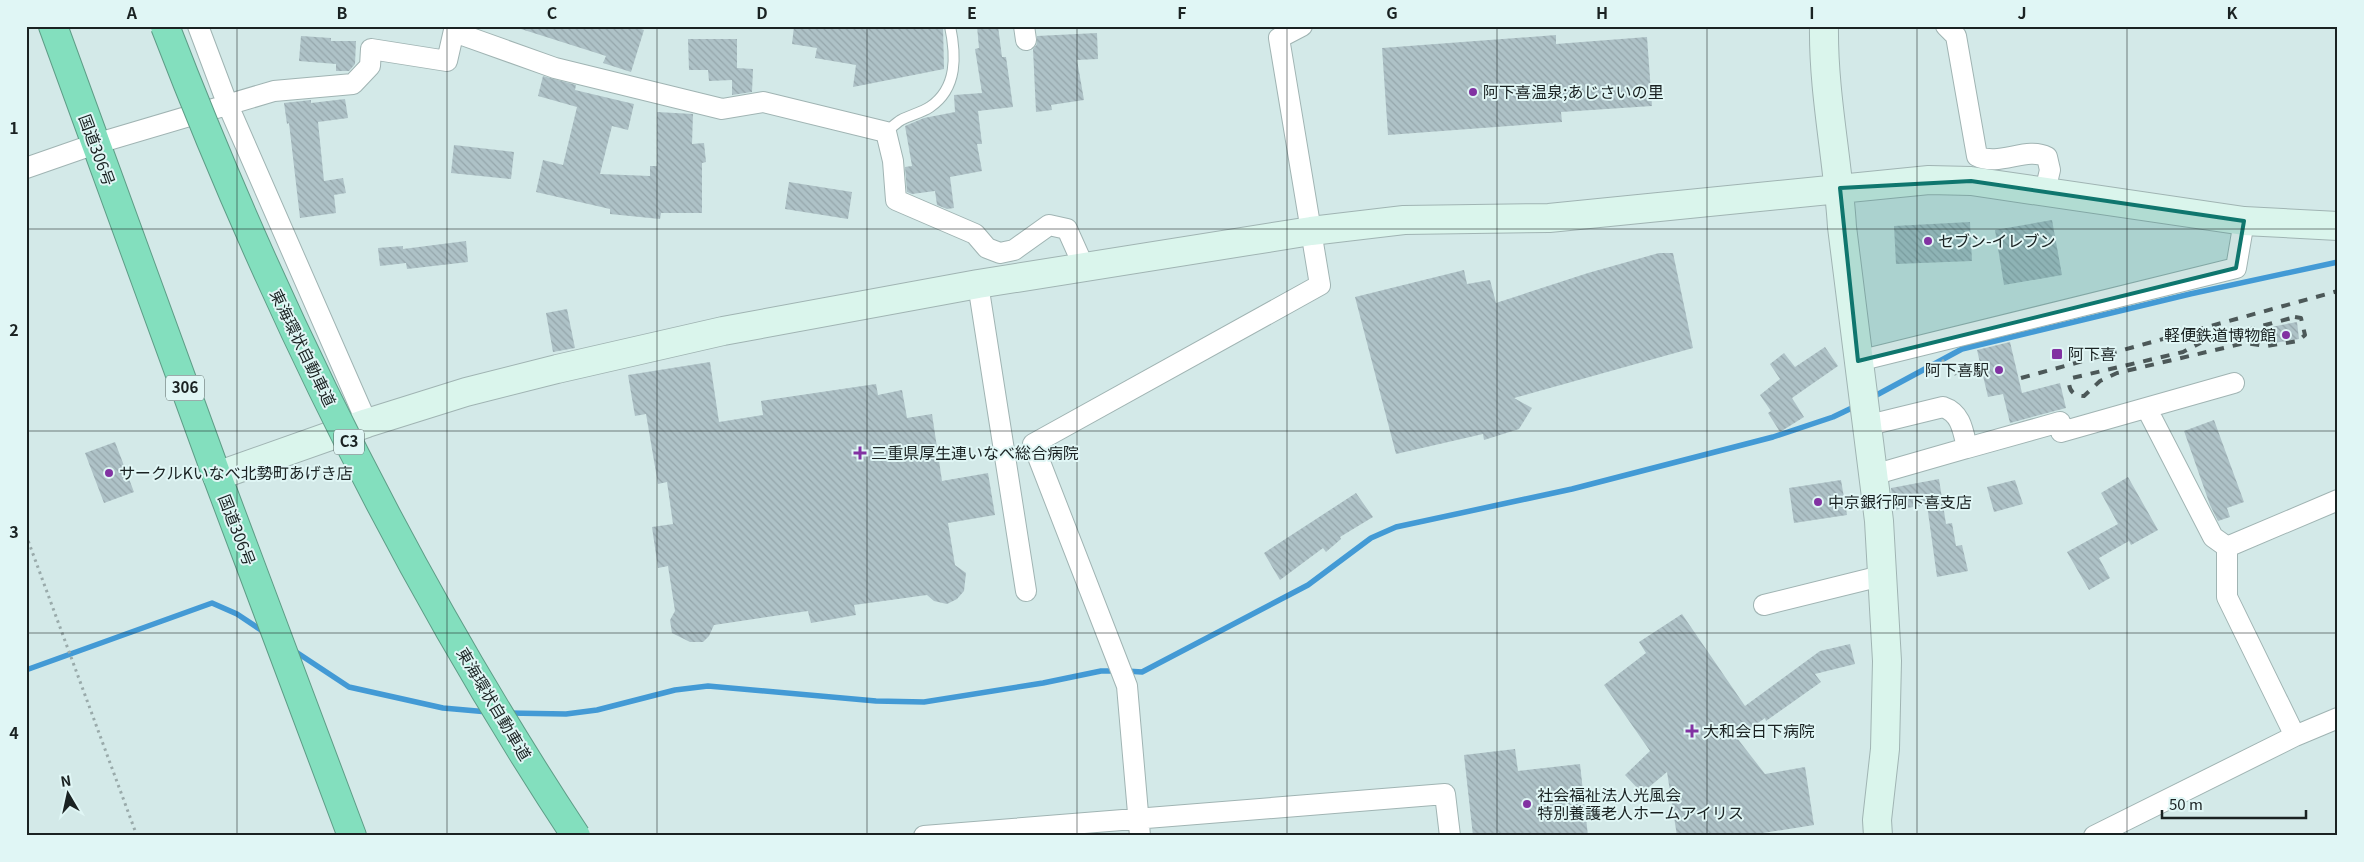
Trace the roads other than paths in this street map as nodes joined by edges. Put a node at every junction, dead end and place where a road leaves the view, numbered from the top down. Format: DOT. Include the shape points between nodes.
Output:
graph roads {
  1 [pos="52,26"];
  2 [pos="165,26"];
  3 [pos="198,26"];
  4 [pos="950,26"];
  5 [pos="1302,26"];
  6 [pos="1824,26"];
  7 [pos="1946,26"];
  8 [pos="454,29"];
  9 [pos="227,103"];
  10 [pos="886,132"];
  11 [pos="95,144"];
  12 [pos="26,168"];
  13 [pos="1840,188"];
  14 [pos="2045,191"];
  15 [pos="2244,221"];
  16 [pos="2338,226"];
  17 [pos="1311,231"];
  18 [pos="1084,267"];
  19 [pos="978,284"];
  20 [pos="1858,361"];
  21 [pos="2234,383"];
  22 [pos="1864,408"];
  23 [pos="2146,409"];
  24 [pos="367,423"];
  25 [pos="1967,448"];
  26 [pos="1873,475"];
  27 [pos="217,476"];
  28 [pos="2338,500"];
  29 [pos="2227,547"];
  30 [pos="1881,576"];
  31 [pos="1026,592"];
  32 [pos="1764,606"];
  33 [pos="2338,718"];
  34 [pos="2295,736"];
  35 [pos="1139,827"];
  36 [pos="352,836"];
  37 [pos="576,836"];
  38 [pos="924,836"];
  39 [pos="1450,836"];
  40 [pos="1878,836"];
  41 [pos="2094,836"];
  1 -- 11 [label="highway, 国道306号 / 306"];
  2 -- 37 [label="highway, 東海環状自動車道 / C3, bridge" via="209,141 276,294 363,469 448,628"];
  3 -- 9 [label="street"];
  4 -- 10 [label="lane" via="955,62 949,84 930,107 900,120"];
  5 -- 17 [label="street" via="1280,38"];
  6 -- 13 [label="street" via="1825,62"];
  7 -- 14 [label="street" via="1956,36 1977,156 1983,159 2040,154 2047,157 2050,170"];
  8 -- 9 [label="street" via="447,60 371,49 370,66 353,84 274,91"];
  8 -- 10 [label="street" via="555,68 722,109 763,102"];
  9 -- 11 [label="street"];
  9 -- 24 [label="street"];
  10 -- 18 [label="street" via="893,162 896,200 975,234 988,248 1000,253 1014,250 1049,225 1067,229"];
  11 -- 12 [label="street"];
  11 -- 27 [label="highway, 国道306号 / 306"];
  13 -- 14 [label="street" via="1930,180 1971,181"];
  13 -- 17 [label="street" via="1549,218 1404,220"];
  13 -- 20 [label="street"];
  14 -- 15 [label="street"];
  15 -- 16 [label="street"];
  15 -- 20 [label="street" via="2236,268"];
  17 -- 18 [label="street"];
  17 -- 35 [label="street" via="1320,285 1033,444 1127,686"];
  18 -- 19 [label="street"];
  19 -- 24 [label="street" via="674,341 466,392"];
  19 -- 31 [label="street"];
  20 -- 22 [label="street"];
  21 -- 23 [label="street"];
  22 -- 25 [label="street" via="1943,407 1951,410 1960,420"];
  22 -- 26 [label="street"];
  23 -- 25 [label="street" via="2061,432 2060,422"];
  23 -- 29 [label="street" via="2213,537"];
  24 -- 27 [label="street"];
  25 -- 26 [label="street"];
  26 -- 30 [label="street"];
  27 -- 36 [label="highway, 国道306号 / 306"];
  28 -- 29 [label="street"];
  29 -- 34 [label="street" via="2227,597"];
  30 -- 32 [label="street"];
  30 -- 40 [label="street" via="1887,661 1886,749"];
  33 -- 34 [label="street"];
  34 -- 41 [label="street"];
  35 -- 38 [label="street"];
  35 -- 39 [label="street" via="1446,794"];
}
